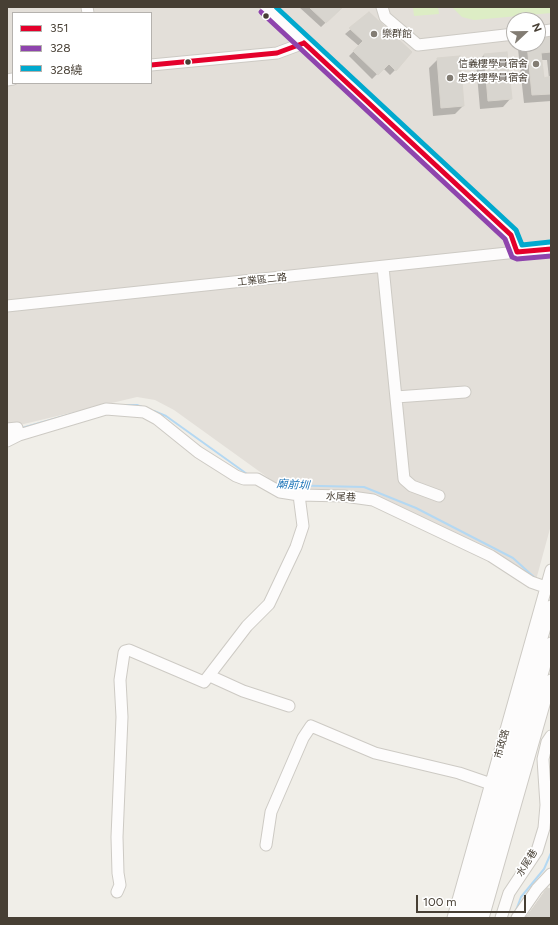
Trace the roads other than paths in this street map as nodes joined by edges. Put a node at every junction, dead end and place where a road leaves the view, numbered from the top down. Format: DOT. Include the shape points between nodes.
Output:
graph roads {
  1 [pos="266,7"];
  2 [pos="382,7"];
  3 [pos="506,35"];
  4 [pos="304,43"];
  5 [pos="152,65"];
  6 [pos="551,249"];
  7 [pos="517,252"];
  8 [pos="382,267"];
  9 [pos="7,306"];
  10 [pos="465,392"];
  11 [pos="396,397"];
  12 [pos="7,430"];
  13 [pos="20,435"];
  14 [pos="7,441"];
  15 [pos="299,495"];
  16 [pos="439,496"];
  17 [pos="551,570"];
  18 [pos="545,587"];
  19 [pos="551,606"];
  20 [pos="551,643"];
  21 [pos="210,676"];
  22 [pos="551,680"];
  23 [pos="289,706"];
  24 [pos="551,736"];
  25 [pos="491,784"];
  26 [pos="266,845"];
  27 [pos="551,874"];
  28 [pos="117,892"];
  29 [pos="453,918"];
  30 [pos="463,918"];
  31 [pos="474,918"];
  32 [pos="483,918"];
  33 [pos="501,918"];
  34 [pos="516,918"];
  1 -- 4 [label="street"];
  2 -- 3 [label="street" via="386,17 418,45"];
  4 -- 5 [label="street" via="277,53"];
  4 -- 7 [label="street" via="511,236"];
  6 -- 7 [label="street, 工業區二路"];
  7 -- 8 [label="street, 工業區二路"];
  8 -- 9 [label="street, 工業區二路"];
  8 -- 11 [label="street"];
  10 -- 11 [label="street"];
  11 -- 16 [label="street" via="404,480 412,486"];
  12 -- 13 [label="street" via="17,428"];
  13 -- 14 [label="street, 水尾巷"];
  13 -- 15 [label="street, 水尾巷" via="106,409 144,412 236,476 257,479 280,492"];
  15 -- 18 [label="street, 水尾巷" via="344,496 373,500 491,556"];
  15 -- 21 [label="street" via="303,526 269,604 247,626"];
  17 -- 18 [label="street, 市政路"];
  18 -- 25 [label="street, 市政路"];
  19 -- 30 [label="street, 市政路"];
  20 -- 31 [label="street, 市政路"];
  21 -- 23 [label="street" via="242,691"];
  21 -- 28 [label="street" via="204,682 135,652 125,651 120,680 122,717 117,837 120,885"];
  22 -- 32 [label="street"];
  24 -- 33 [label="street, 水尾巷" via="543,759 546,805 544,828 537,851 509,893"];
  25 -- 26 [label="street" via="459,773 375,753 311,726 303,738 272,812"];
  25 -- 29 [label="street, 市政路"];
  27 -- 34 [label="street"];
}
